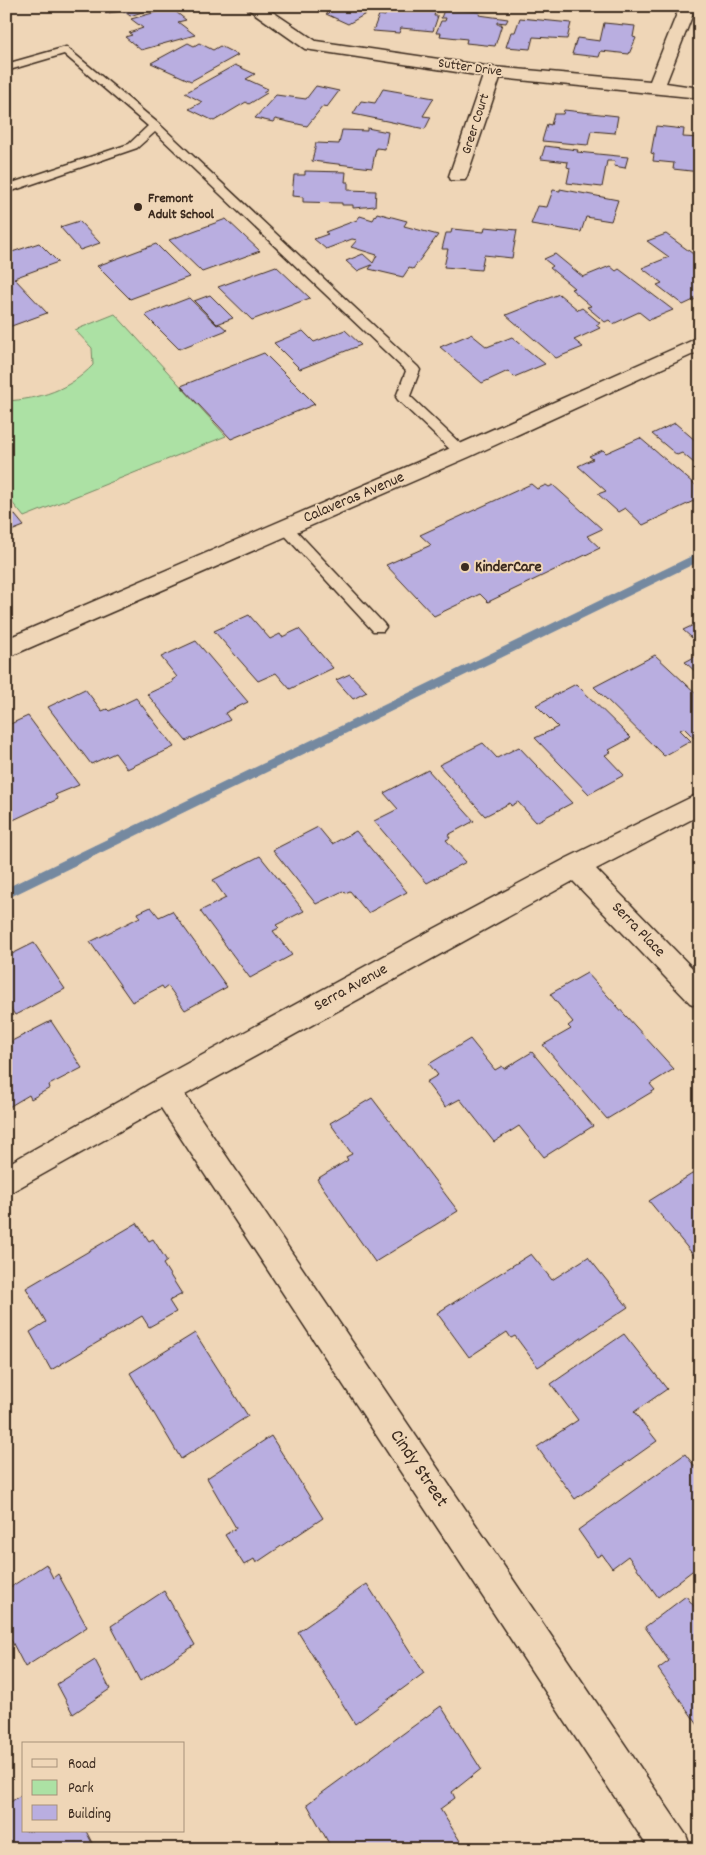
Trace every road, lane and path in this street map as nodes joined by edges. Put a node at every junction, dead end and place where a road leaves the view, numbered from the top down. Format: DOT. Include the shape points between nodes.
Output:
graph roads {
  1 [pos="252,6"];
  2 [pos="688,6"];
  3 [pos="6,68"];
  4 [pos="493,72"];
  5 [pos="656,87"];
  6 [pos="700,94"];
  7 [pos="156,126"];
  8 [pos="458,176"];
  9 [pos="6,189"];
  10 [pos="700,343"];
  11 [pos="461,452"];
  12 [pos="286,527"];
  13 [pos="378,627"];
  14 [pos="6,649"];
  15 [pos="700,802"];
  16 [pos="576,866"];
  17 [pos="700,995"];
  18 [pos="165,1090"];
  19 [pos="6,1181"];
  20 [pos="672,1849"];
  1 -- 4 [label="street, Sutter Drive" via="311,45"];
  2 -- 5 [label="street"];
  3 -- 7 [label="lane" via="66,50"];
  4 -- 5 [label="street, Sutter Drive"];
  4 -- 8 [label="street, Greer Court"];
  5 -- 6 [label="street, Sutter Drive"];
  7 -- 9 [label="lane" via="133,146"];
  7 -- 11 [label="lane" via="413,370 404,397"];
  10 -- 11 [label="street, Calaveras Avenue"];
  11 -- 12 [label="street, Calaveras Avenue"];
  12 -- 13 [label="lane"];
  12 -- 14 [label="street, Calaveras Avenue"];
  15 -- 16 [label="street, Serra Avenue"];
  16 -- 17 [label="street, Serra Place"];
  16 -- 18 [label="street, Serra Avenue"];
  18 -- 19 [label="street, Serra Avenue"];
  18 -- 20 [label="street, Cindy Street"];
}
